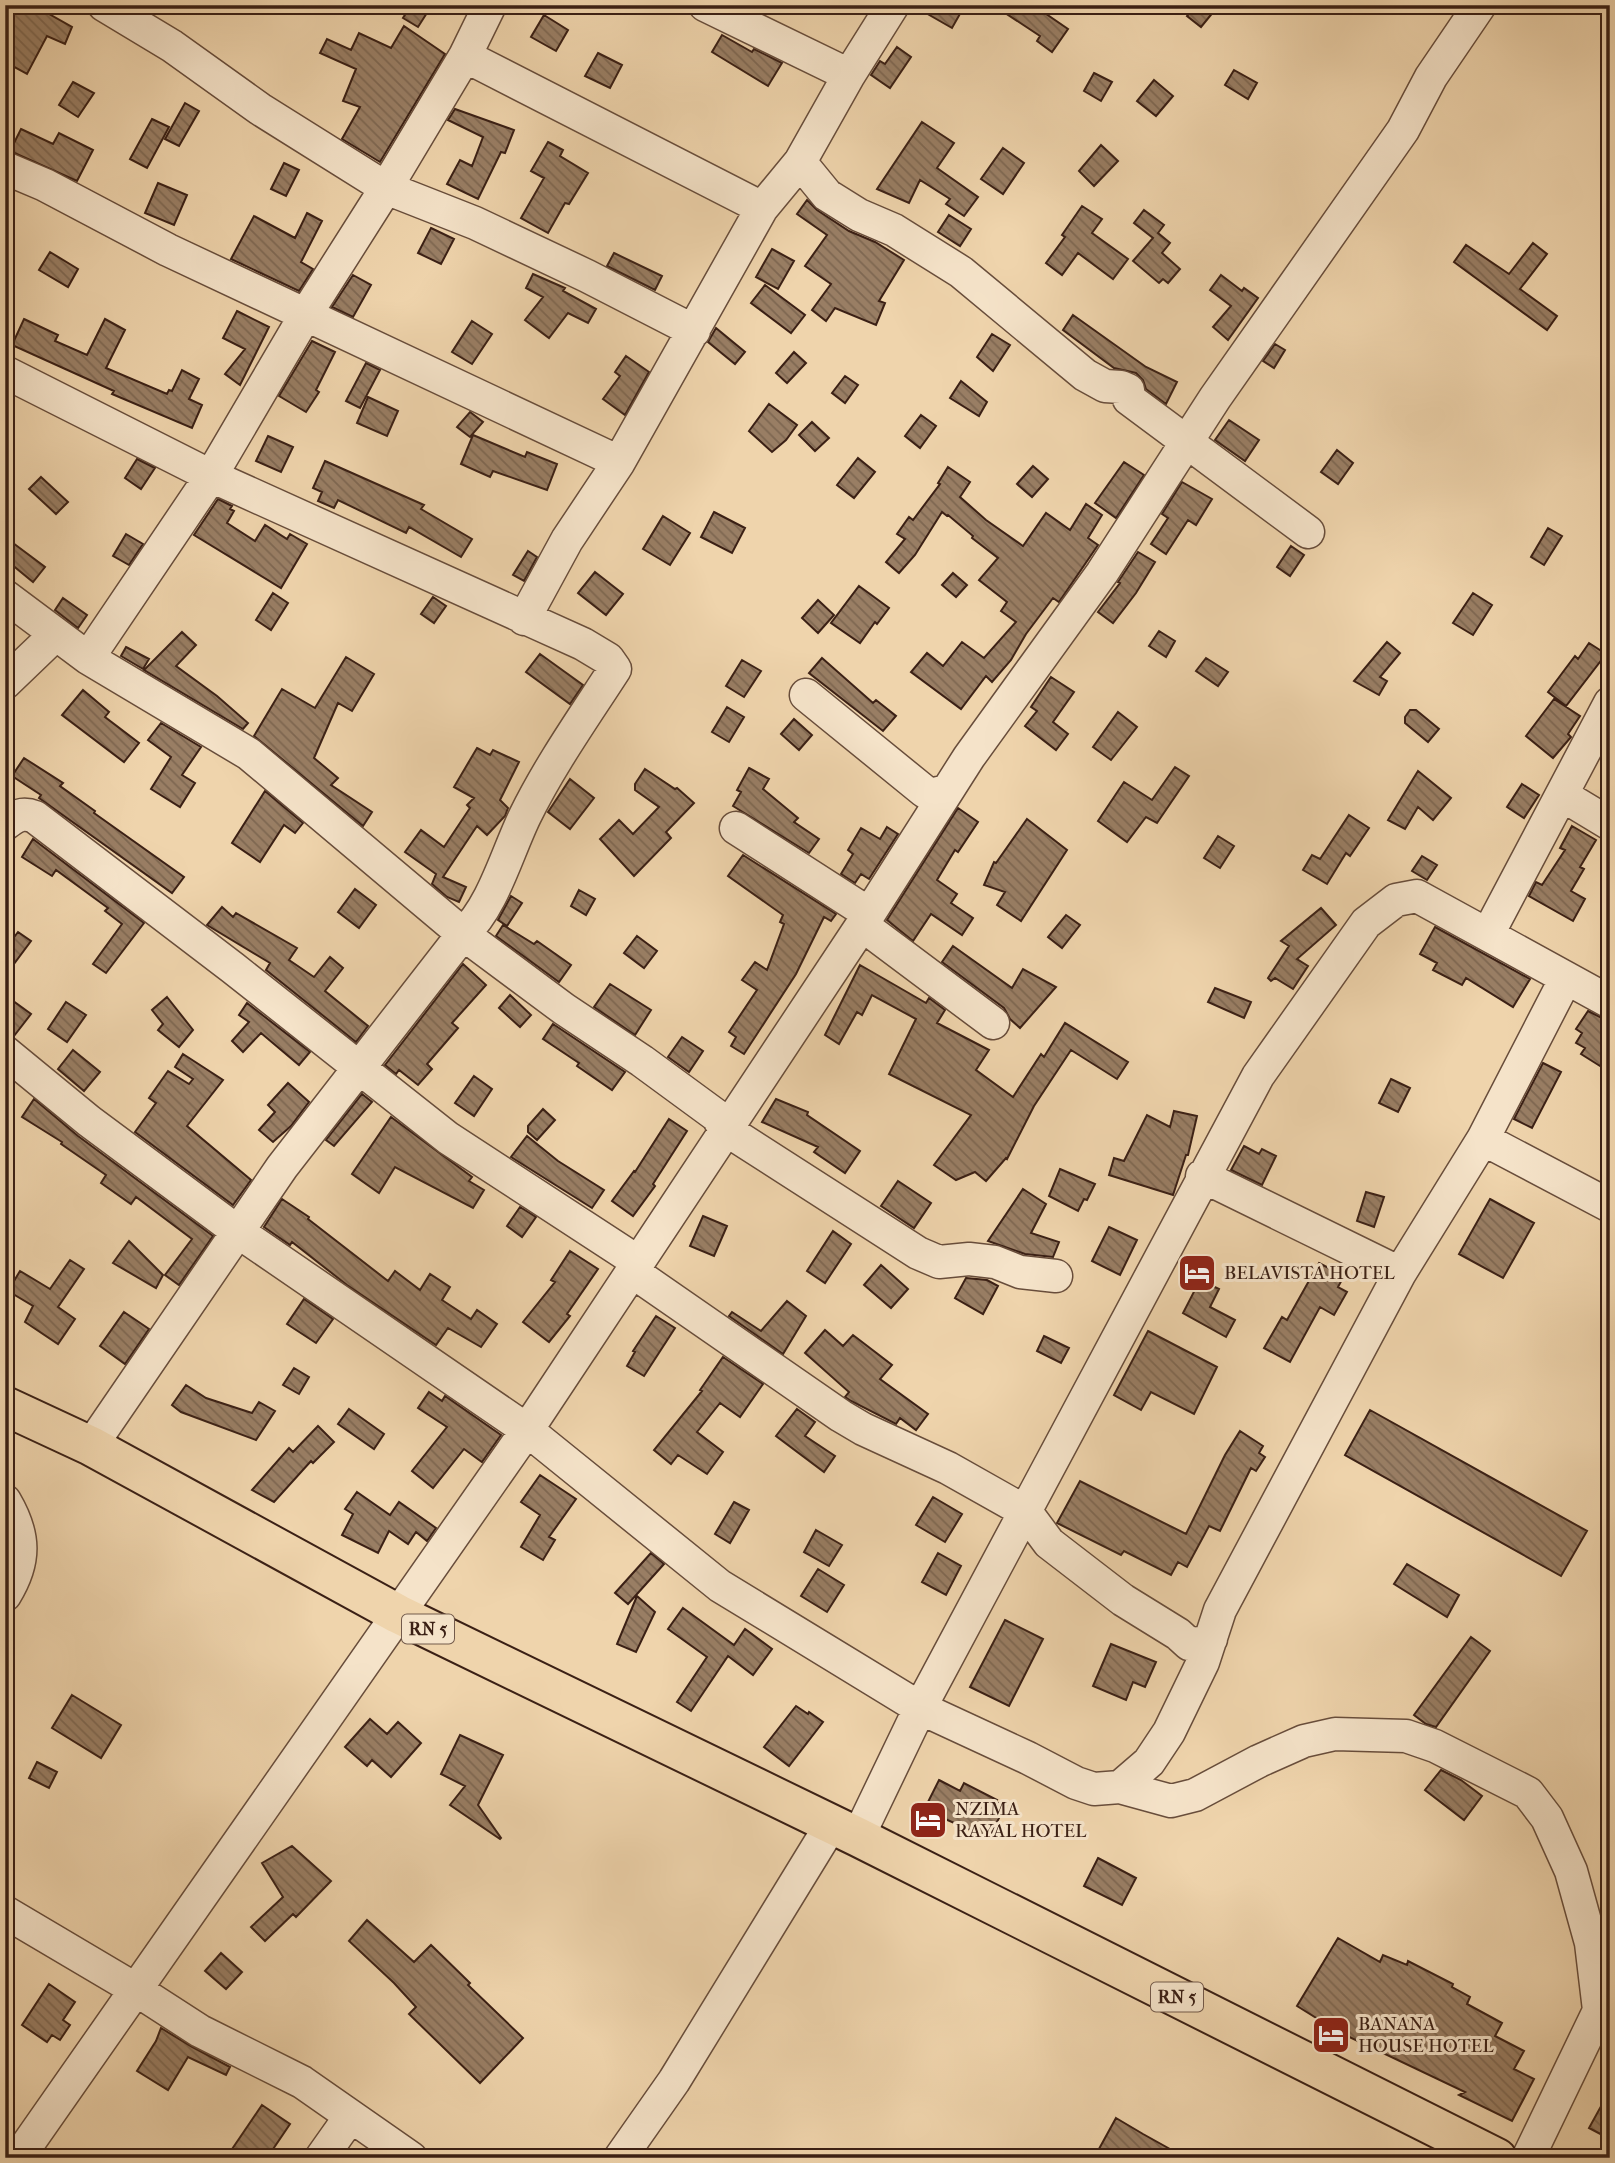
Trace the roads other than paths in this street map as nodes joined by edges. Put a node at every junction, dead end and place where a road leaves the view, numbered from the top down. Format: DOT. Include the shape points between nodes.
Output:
graph roads {
  1 [pos="104,5"];
  2 [pos="489,5"];
  3 [pos="705,5"];
  4 [pos="893,5"];
  5 [pos="1480,5"];
  6 [pos="465,56"];
  7 [pos="849,75"];
  8 [pos="800,162"];
  9 [pos="5,168"];
  10 [pos="386,188"];
  11 [pos="762,208"];
  12 [pos="306,314"];
  13 [pos="694,331"];
  14 [pos="5,372"];
  15 [pos="1187,442"];
  16 [pos="619,462"];
  17 [pos="211,476"];
  18 [pos="1308,533"];
  19 [pos="5,596"];
  20 [pos="524,619"];
  21 [pos="55,635"];
  22 [pos="88,658"];
  23 [pos="5,683"];
  24 [pos="806,695"];
  25 [pos="1610,703"];
  26 [pos="946,791"];
  27 [pos="1562,795"];
  28 [pos="5,824"];
  29 [pos="1610,824"];
  30 [pos="736,828"];
  31 [pos="865,919"];
  32 [pos="463,934"];
  33 [pos="1488,934"];
  34 [pos="1566,978"];
  35 [pos="1610,1002"];
  36 [pos="993,1023"];
  37 [pos="5,1052"];
  38 [pos="359,1067"];
  39 [pos="725,1129"];
  40 [pos="1483,1139"];
  41 [pos="1202,1176"];
  42 [pos="1610,1206"];
  43 [pos="237,1231"];
  44 [pos="635,1267"];
  45 [pos="1400,1273"];
  46 [pos="1056,1276"];
  47 [pos="5,1406"];
  48 [pos="527,1430"];
  49 [pos="90,1446"];
  50 [pos="5,1501"];
  51 [pos="1026,1511"];
  52 [pos="1049,1543"];
  53 [pos="1000,1560"];
  54 [pos="5,1595"];
  55 [pos="398,1614"];
  56 [pos="1200,1651"];
  57 [pos="920,1708"];
  58 [pos="1120,1787"];
  59 [pos="844,1831"];
  60 [pos="5,1912"];
  61 [pos="135,1989"];
  62 [pos="1604,1999"];
  63 [pos="350,2117"];
  64 [pos="19,2158"];
  65 [pos="321,2158"];
  66 [pos="411,2158"];
  67 [pos="620,2158"];
  68 [pos="1497,2158"];
  69 [pos="1528,2158"];
  1 -- 10 [label="street"];
  2 -- 6 [label="street"];
  3 -- 7 [label="street"];
  4 -- 7 [label="street"];
  5 -- 15 [label="street" via="1431,77 1404,130"];
  6 -- 10 [label="street"];
  6 -- 11 [label="street"];
  7 -- 8 [label="street"];
  8 -- 11 [label="street"];
  8 -- 15 [label="street" via="827,195 961,272 1085,375 1105,386 1128,390 1129,399"];
  9 -- 12 [label="street"];
  10 -- 12 [label="street"];
  10 -- 13 [label="street" via="475,223"];
  11 -- 13 [label="street"];
  12 -- 16 [label="street"];
  12 -- 17 [label="street"];
  13 -- 16 [label="street"];
  14 -- 17 [label="street"];
  15 -- 18 [label="street"];
  15 -- 26 [label="street" via="1102,573"];
  16 -- 20 [label="street" via="567,540"];
  17 -- 20 [label="street"];
  17 -- 22 [label="street"];
  19 -- 21 [label="street"];
  20 -- 32 [label="street" via="583,644 608,659 615,669 554,766 484,906"];
  21 -- 22 [label="street"];
  21 -- 23 [label="street"];
  22 -- 32 [label="street" via="249,754"];
  24 -- 26 [label="street" via="924,791 931,795"];
  25 -- 27 [label="street"];
  26 -- 31 [label="street"];
  27 -- 29 [label="street"];
  27 -- 33 [label="street"];
  28 -- 38 [label="street" via="15,816 35,817"];
  30 -- 31 [label="street"];
  31 -- 36 [label="street"];
  31 -- 39 [label="street"];
  32 -- 38 [label="street"];
  32 -- 39 [label="street" via="718,1116"];
  33 -- 34 [label="street"];
  33 -- 41 [label="street" via="1418,896 1396,900 1366,923 1258,1076"];
  34 -- 35 [label="street"];
  34 -- 40 [label="street"];
  37 -- 43 [label="street"];
  38 -- 43 [label="street"];
  38 -- 44 [label="street" via="447,1138"];
  39 -- 44 [label="street"];
  39 -- 46 [label="street" via="928,1258 995,1262 1020,1272"];
  40 -- 42 [label="street"];
  40 -- 45 [label="street"];
  41 -- 45 [label="street"];
  41 -- 51 [label="street"];
  43 -- 48 [label="street"];
  43 -- 49 [label="street"];
  44 -- 48 [label="street"];
  44 -- 51 [label="street" via="841,1416"];
  45 -- 56 [label="street"];
  47 -- 49 [label="main road, RN 5 / RN 5"];
  48 -- 55 [label="street"];
  48 -- 57 [label="street" via="720,1586"];
  49 -- 55 [label="main road, RN 5 / RN 5"];
  50 -- 54 [label="street" via="18,1522 22,1550"];
  51 -- 52 [label="street"];
  51 -- 53 [label="street"];
  52 -- 53 [label="street"];
  52 -- 56 [label="street"];
  53 -- 57 [label="street"];
  55 -- 59 [label="main road, RN 5 / RN 5"];
  55 -- 61 [label="street"];
  56 -- 58 [label="street" via="1169,1732 1149,1762"];
  57 -- 58 [label="street" via="1076,1783 1094,1789"];
  57 -- 59 [label="street"];
  58 -- 62 [label="street" via="1171,1801 1195,1795 1304,1741 1335,1734 1406,1736 1435,1746 1528,1793 1547,1818 1570,1871"];
  59 -- 67 [label="street"];
  59 -- 68 [label="main road, RN 5 / RN 5"];
  60 -- 61 [label="street"];
  61 -- 63 [label="street" via="200,2031 302,2082"];
  61 -- 64 [label="street"];
  62 -- 69 [label="street"];
  63 -- 65 [label="street"];
  63 -- 66 [label="street"];
}
